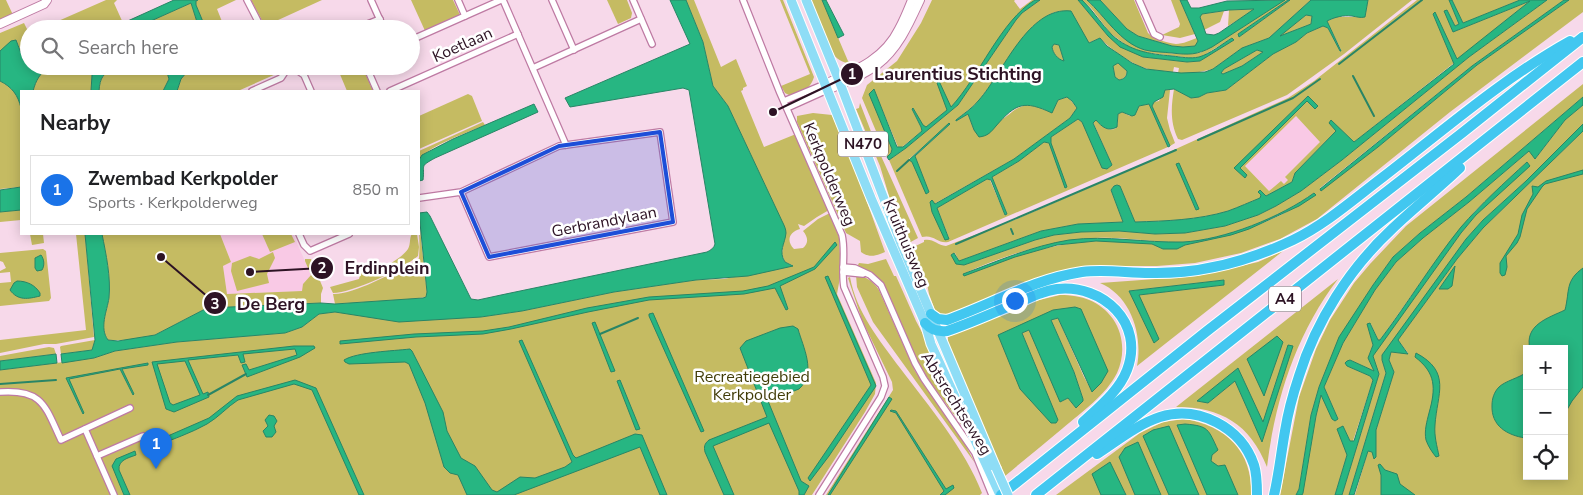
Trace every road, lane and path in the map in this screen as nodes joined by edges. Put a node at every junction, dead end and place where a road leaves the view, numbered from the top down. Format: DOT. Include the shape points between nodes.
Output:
graph roads {
  1 [pos="47,0"];
  2 [pos="247,0"];
  3 [pos="371,0"];
  4 [pos="458,0"];
  5 [pos="502,0"];
  6 [pos="552,0"];
  7 [pos="632,0"];
  8 [pos="743,0"];
  9 [pos="791,0"];
  10 [pos="806,0"];
  11 [pos="912,0"];
  12 [pos="920,0"];
  13 [pos="1139,0"];
  14 [pos="465,16"];
  15 [pos="380,19"];
  16 [pos="641,19"];
  17 [pos="257,20"];
  18 [pos="0,24"];
  19 [pos="518,34"];
  20 [pos="420,36"];
  21 [pos="1583,36"];
  22 [pos="1160,37"];
  23 [pos="652,44"];
  24 [pos="574,50"];
  25 [pos="1583,62"];
  26 [pos="533,68"];
  27 [pos="283,75"];
  28 [pos="304,75"];
  29 [pos="370,75"];
  30 [pos="839,82"];
  31 [pos="826,88"];
  32 [pos="254,90"];
  33 [pos="311,90"];
  34 [pos="377,90"];
  35 [pos="392,90"];
  36 [pos="785,105"];
  37 [pos="1513,118"];
  38 [pos="566,145"];
  39 [pos="461,192"];
  40 [pos="420,198"];
  41 [pos="299,235"];
  42 [pos="347,235"];
  43 [pos="843,269"];
  44 [pos="931,314"];
  45 [pos="924,323"];
  46 [pos="939,331"];
  47 [pos="0,392"];
  48 [pos="130,408"];
  49 [pos="85,429"];
  50 [pos="143,436"];
  51 [pos="97,456"];
  52 [pos="990,471"];
  53 [pos="1022,478"];
  54 [pos="1056,479"];
  55 [pos="114,495"];
  56 [pos="818,495"];
  57 [pos="992,495"];
  58 [pos="1001,495"];
  59 [pos="1008,495"];
  60 [pos="1036,495"];
  61 [pos="1257,495"];
  62 [pos="1274,495"];
  1 -- 18 [label="street"];
  2 -- 17 [label="street"];
  3 -- 15 [label="street"];
  4 -- 14 [label="street, Koetlaan"];
  5 -- 14 [label="street, Koetlaan"];
  5 -- 19 [label="street"];
  6 -- 24 [label="street"];
  7 -- 16 [label="street"];
  8 -- 36 [label="street, Kerkpolderweg"];
  9 -- 31 [label="main road, Kruithuisweg / N470"];
  10 -- 30 [label="main road, Kruithuisweg / N470"];
  11 -- 30 [label="street" via="899,30 887,47 874,60"];
  12 -- 30 [label="street" via="892,51 876,66"];
  13 -- 22 [label="street" via="1154,34"];
  14 -- 20 [label="street, Koetlaan"];
  16 -- 23 [label="street"];
  16 -- 24 [label="street"];
  19 -- 26 [label="street"];
  19 -- 35 [label="street, Koetlaan"];
  21 -- 44 [label="highway, A4" via="1538,59 1318,226 1294,240 1234,262 1194,270 1150,273 1109,270 1066,275 1027,287 947,320"];
  21 -- 53 [label="highway, A4"];
  24 -- 26 [label="street"];
  25 -- 37 [label="highway, A4"];
  26 -- 38 [label="street"];
  27 -- 32 [label="street"];
  28 -- 33 [label="street"];
  29 -- 34 [label="street"];
  30 -- 31 [label="street"];
  30 -- 44 [label="main road, Kruithuisweg / N470"];
  31 -- 36 [label="street"];
  31 -- 45 [label="main road, Kruithuisweg / N470"];
  36 -- 43 [label="street, Kerkpolderweg" via="842,235"];
  37 -- 54 [label="highway, A4"];
  37 -- 62 [label="highway, A4" via="1391,230 1342,287 1319,327 1299,374"];
  38 -- 39 [label="street, Gerbrandylaan"];
  38 -- 39 [label="street, Gerbrandylaan" via="660,132 674,222 489,257"];
  39 -- 40 [label="street"];
  41 -- 42 [label="street" via="310,251"];
  43 -- 52 [label="street, Abtsrechtseweg" via="855,268 870,275 880,285 919,371"];
  43 -- 56 [label="street, Kerkpolderweg" via="846,292 884,386 881,397"];
  44 -- 46 [label="main road, Kruithuisweg / N470"];
  45 -- 46 [label="highway"];
  45 -- 52 [label="main road, Kruithuisweg / N470"];
  46 -- 52 [label="main road, Kruithuisweg / N470"];
  46 -- 53 [label="highway, A4" via="961,326 1056,289 1090,292 1114,308 1126,323 1131,349 1127,370 1119,385 1106,401"];
  47 -- 49 [label="street" via="23,392 38,398 61,440"];
  48 -- 49 [label="street"];
  49 -- 51 [label="street"];
  50 -- 51 [label="street"];
  51 -- 55 [label="street"];
  52 -- 57 [label="street, Abtsrechtseweg"];
  52 -- 58 [label="main road, Kruithuisweg / N470"];
  52 -- 59 [label="main road, Kruithuisweg / N470, bridge"];
  53 -- 58 [label="highway, A4"];
  54 -- 60 [label="highway, A4"];
  54 -- 61 [label="highway, A4" via="1161,416 1187,414 1213,420 1235,435 1254,464"];
}
